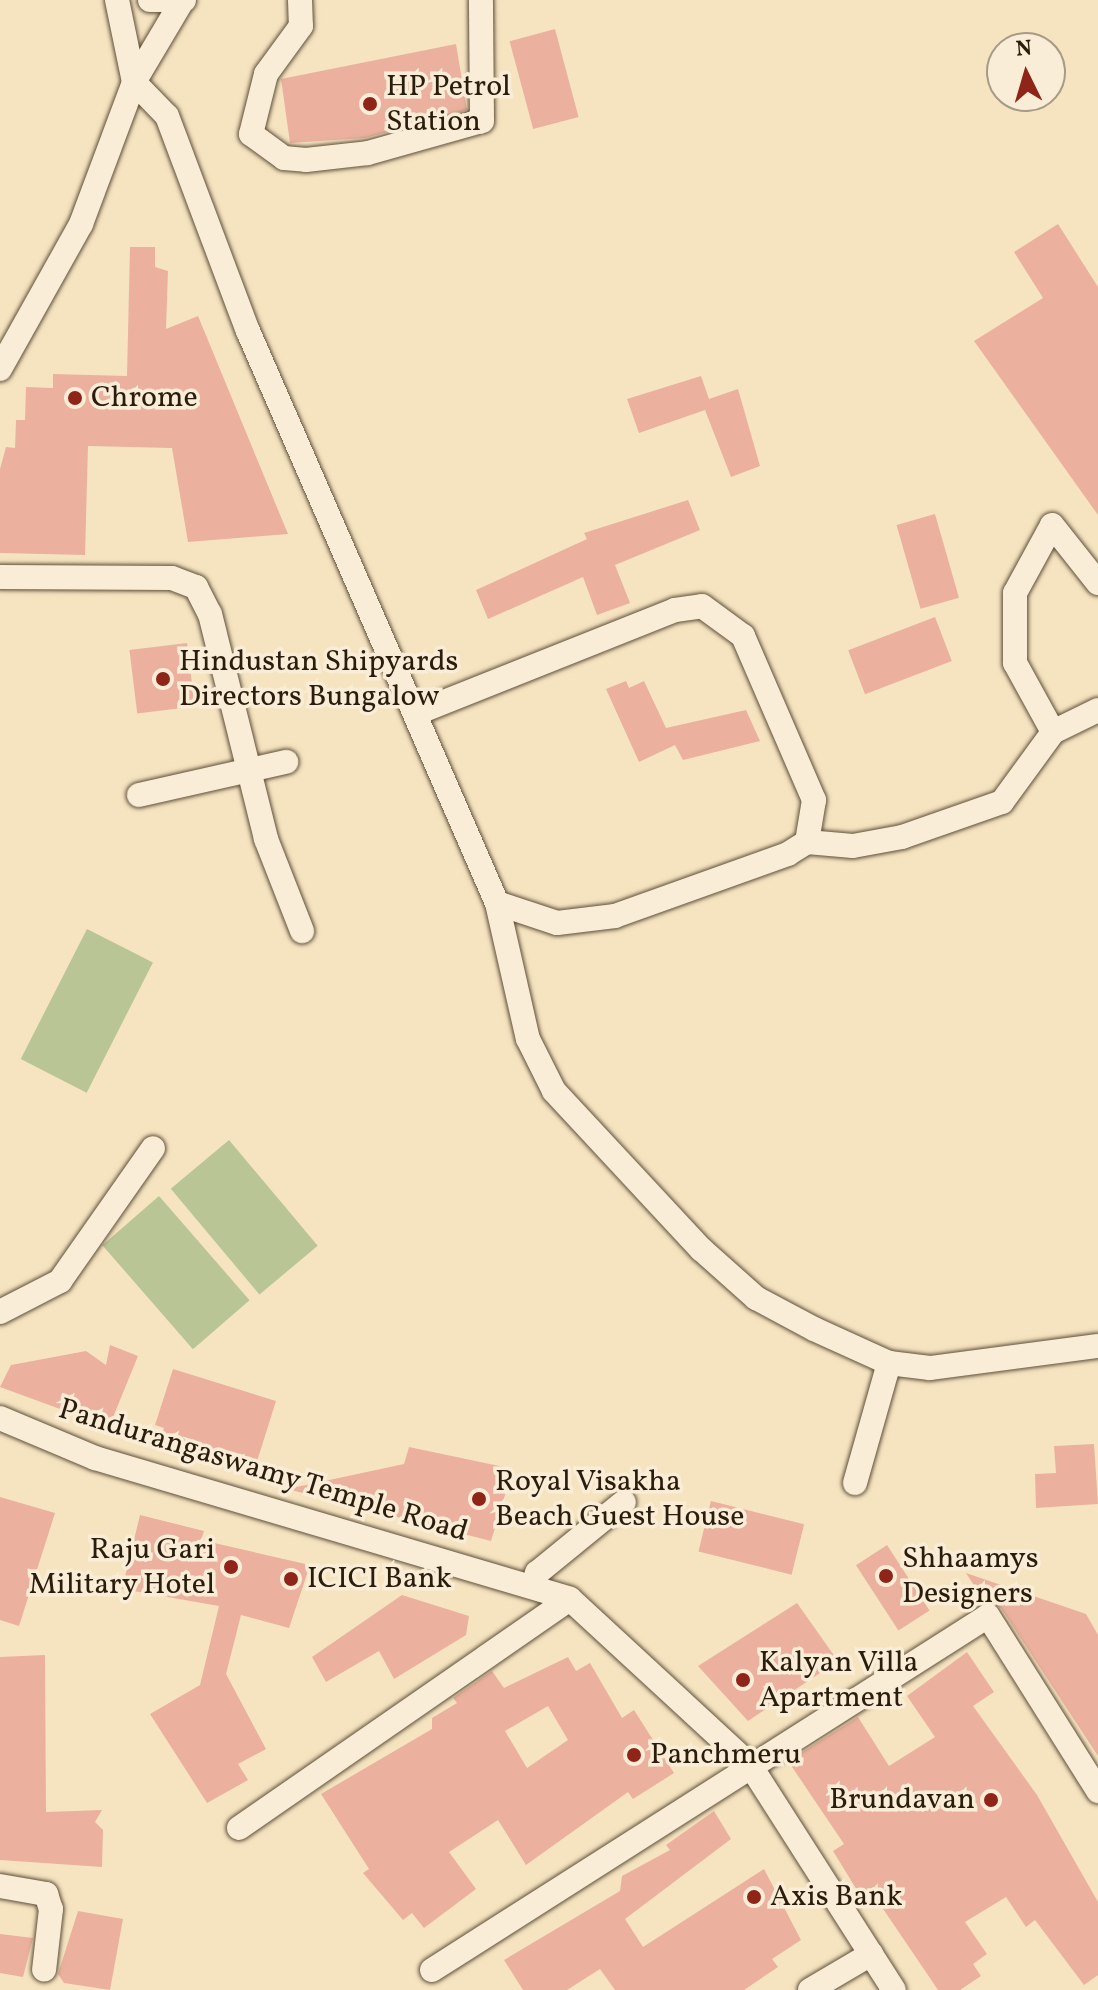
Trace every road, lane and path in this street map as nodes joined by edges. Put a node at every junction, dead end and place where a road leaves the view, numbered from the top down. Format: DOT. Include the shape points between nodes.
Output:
graph roads {
  1 [pos="117,0"];
  2 [pos="150,0"];
  3 [pos="183,0"];
  4 [pos="300,0"];
  5 [pos="481,0"];
  6 [pos="134,82"];
  7 [pos="0,369"];
  8 [pos="0,577"];
  9 [pos="1098,583"];
  10 [pos="1098,710"];
  11 [pos="419,712"];
  12 [pos="1053,732"];
  13 [pos="286,762"];
  14 [pos="246,775"];
  15 [pos="139,795"];
  16 [pos="807,842"];
  17 [pos="497,903"];
  18 [pos="302,931"];
  19 [pos="153,1148"];
  20 [pos="0,1312"];
  21 [pos="1098,1346"];
  22 [pos="889,1363"];
  23 [pos="0,1418"];
  24 [pos="855,1483"];
  25 [pos="624,1502"];
  26 [pos="533,1587"];
  27 [pos="570,1599"];
  28 [pos="750,1765"];
  29 [pos="1098,1791"];
  30 [pos="239,1828"];
  31 [pos="0,1886"];
  32 [pos="871,1954"];
  33 [pos="44,1970"];
  34 [pos="432,1970"];
  35 [pos="810,1990"];
  36 [pos="894,1990"];
  1 -- 6 [label="street"];
  2 -- 3 [label="street"];
  3 -- 6 [label="street"];
  4 -- 5 [label="street" via="301,26 266,74 251,134 284,158 306,160 368,153 482,121"];
  6 -- 7 [label="street" via="81,224"];
  6 -- 11 [label="street" via="167,116 248,331"];
  8 -- 14 [label="street" via="172,578 196,587 210,614"];
  9 -- 12 [label="street" via="1052,525 1015,593 1015,663"];
  10 -- 12 [label="street"];
  11 -- 16 [label="street" via="675,610 702,606 743,636 814,800"];
  11 -- 17 [label="street"];
  12 -- 16 [label="street" via="1002,802 902,837 853,846"];
  13 -- 14 [label="street"];
  14 -- 15 [label="street"];
  14 -- 18 [label="street"];
  16 -- 17 [label="street" via="584,923 557,923"];
  17 -- 22 [label="street" via="528,1039 582,1126 756,1298"];
  19 -- 20 [label="street" via="60,1281"];
  21 -- 22 [label="street" via="971,1367"];
  22 -- 24 [label="street"];
  23 -- 26 [label="street, Pandurangaswamy Temple Road" via="95,1458"];
  25 -- 26 [label="street" via="537,1573"];
  26 -- 27 [label="street, Pandurangaswamy Temple Road"];
  27 -- 28 [label="street, Pandurangaswamy Temple Road"];
  27 -- 30 [label="street"];
  28 -- 29 [label="street" via="988,1616"];
  28 -- 32 [label="street, Pandurangaswamy Temple Road"];
  28 -- 34 [label="street"];
  31 -- 33 [label="street" via="46,1894 51,1909"];
  32 -- 35 [label="street"];
  32 -- 36 [label="street, Pandurangaswamy Temple Road"];
}
